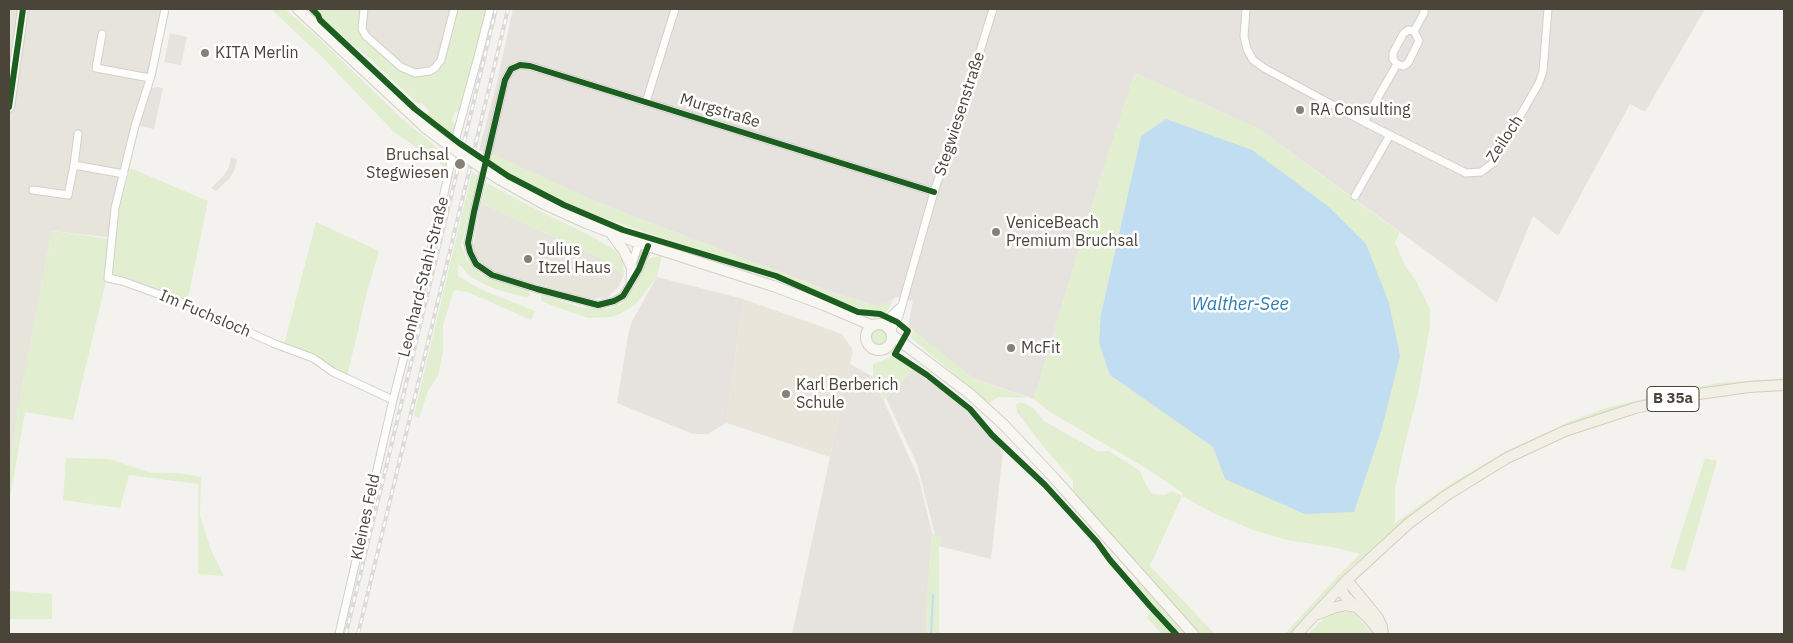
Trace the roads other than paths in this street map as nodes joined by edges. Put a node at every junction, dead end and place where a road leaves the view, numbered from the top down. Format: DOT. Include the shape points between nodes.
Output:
graph roads {
  1 [pos="23,9"];
  2 [pos="164,9"];
  3 [pos="298,9"];
  4 [pos="364,9"];
  5 [pos="454,9"];
  6 [pos="490,9"];
  7 [pos="676,9"];
  8 [pos="993,9"];
  9 [pos="1246,9"];
  10 [pos="1424,9"];
  11 [pos="1548,9"];
  12 [pos="1414,31"];
  13 [pos="102,34"];
  14 [pos="1397,64"];
  15 [pos="150,78"];
  16 [pos="646,102"];
  17 [pos="9,107"];
  18 [pos="1364,122"];
  19 [pos="78,134"];
  20 [pos="1390,135"];
  21 [pos="74,165"];
  22 [pos="124,174"];
  23 [pos="33,190"];
  24 [pos="934,192"];
  25 [pos="1355,196"];
  26 [pos="610,232"];
  27 [pos="644,244"];
  28 [pos="631,266"];
  29 [pos="630,282"];
  30 [pos="901,306"];
  31 [pos="842,314"];
  32 [pos="877,325"];
  33 [pos="891,333"];
  34 [pos="866,336"];
  35 [pos="888,346"];
  36 [pos="914,353"];
  37 [pos="1784,386"];
  38 [pos="393,400"];
  39 [pos="1344,584"];
  40 [pos="1356,607"];
  41 [pos="1314,615"];
  42 [pos="339,634"];
  43 [pos="1193,634"];
  44 [pos="1297,634"];
  45 [pos="1382,634"];
  1 -- 17 [label="street"];
  2 -- 15 [label="street, Im Fuchsloch"];
  3 -- 26 [label="street, bridge" via="427,129 452,148 542,203"];
  4 -- 5 [label="street" via="362,29 366,36 401,67 420,73 430,71 443,55"];
  6 -- 38 [label="street, Leonhard-Stahl-Straße"];
  7 -- 16 [label="street"];
  8 -- 24 [label="street, Stegwiesenstraße"];
  9 -- 18 [label="street, Zeiloch" via="1244,36 1253,60"];
  10 -- 12 [label="street"];
  11 -- 20 [label="street, Zeiloch" via="1543,72 1493,163 1481,172 1466,173"];
  12 -- 14 [label="street" via="1408,30 1403,34 1393,53"];
  12 -- 14 [label="street" via="1419,41 1408,63"];
  13 -- 15 [label="street" via="96,68"];
  14 -- 18 [label="street"];
  15 -- 22 [label="street, Im Fuchsloch"];
  16 -- 24 [label="street, Murgstraße"];
  16 -- 29 [label="street, Murgstraße" via="524,65 512,69 505,80 468,243 476,264 492,275 598,305 623,296"];
  18 -- 20 [label="street, Zeiloch"];
  19 -- 21 [label="street"];
  20 -- 25 [label="street"];
  21 -- 22 [label="street"];
  21 -- 23 [label="street" via="68,195"];
  22 -- 38 [label="street, Im Fuchsloch" via="115,208 108,278 186,304 313,358 333,372"];
  24 -- 30 [label="street, Stegwiesenstraße"];
  26 -- 27 [label="street"];
  26 -- 28 [label="street"];
  27 -- 28 [label="street"];
  27 -- 29 [label="street" via="639,269"];
  27 -- 31 [label="street" via="781,289"];
  28 -- 29 [label="street"];
  30 -- 32 [label="street"];
  30 -- 33 [label="street, Stegwiesenstraße"];
  31 -- 32 [label="street"];
  31 -- 34 [label="street"];
  32 -- 33 [label="street"];
  32 -- 34 [label="street" via="869,328"];
  33 -- 35 [label="street"];
  33 -- 36 [label="street"];
  34 -- 35 [label="street" via="869,345 875,349"];
  35 -- 36 [label="street"];
  36 -- 43 [label="street" via="970,394 1004,425"];
  37 -- 39 [label="main road, B 35a" via="1749,387 1662,401 1559,434 1507,458 1447,495 1408,524"];
  38 -- 42 [label="street, Kleines Feld"];
  39 -- 40 [label="main road" via="1344,595"];
  39 -- 41 [label="main road, B 35a"];
  39 -- 45 [label="main road" via="1378,618"];
  40 -- 41 [label="main road" via="1336,606"];
  40 -- 45 [label="main road"];
  41 -- 44 [label="main road, B 35a"];
}
